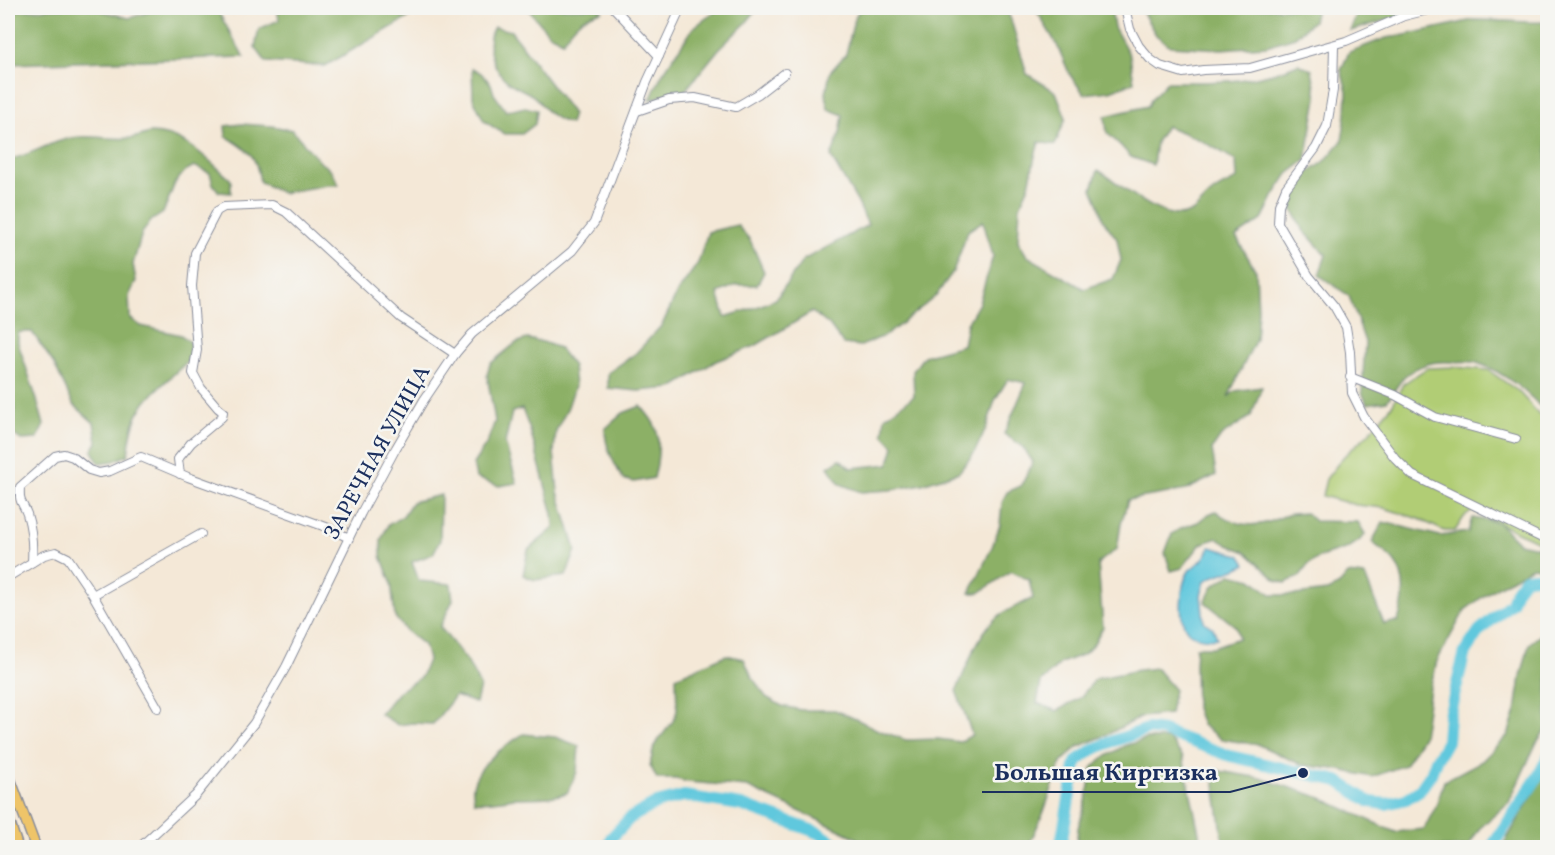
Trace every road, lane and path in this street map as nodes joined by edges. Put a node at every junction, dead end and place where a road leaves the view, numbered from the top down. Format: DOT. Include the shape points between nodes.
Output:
graph roads {
  1 [pos="614,8"];
  2 [pos="681,8"];
  3 [pos="1125,8"];
  4 [pos="1436,8"];
  5 [pos="1334,45"];
  6 [pos="659,56"];
  7 [pos="785,73"];
  8 [pos="638,111"];
  9 [pos="455,354"];
  10 [pos="1350,376"];
  11 [pos="1516,439"];
  12 [pos="180,474"];
  13 [pos="201,534"];
  14 [pos="349,538"];
  15 [pos="1548,541"];
  16 [pos="32,562"];
  17 [pos="8,577"];
  18 [pos="93,596"];
  19 [pos="158,708"];
  20 [pos="8,773"];
  21 [pos="8,818"];
  22 [pos="18,848"];
  23 [pos="36,848"];
  24 [pos="139,848"];
  1 -- 6 [label="street"];
  2 -- 6 [label="street, ЗАРЕЧНАЯ УЛИЦА"];
  3 -- 5 [label="street" via="1130,29 1150,59 1183,73 1250,68"];
  4 -- 5 [label="street" via="1404,16"];
  5 -- 10 [label="street" via="1327,126 1286,188 1278,222 1309,276 1346,327"];
  6 -- 8 [label="street, ЗАРЕЧНАЯ УЛИЦА"];
  7 -- 8 [label="street" via="736,107 695,98 669,100"];
  8 -- 9 [label="street, ЗАРЕЧНАЯ УЛИЦА" via="594,222 572,251 472,334"];
  9 -- 12 [label="street" via="401,318 286,212 272,205 224,207 195,253 192,286 197,350 193,373 223,412 178,459"];
  9 -- 14 [label="street, ЗАРЕЧНАЯ УЛИЦА" via="396,448"];
  10 -- 11 [label="street" via="1435,417"];
  10 -- 15 [label="street" via="1352,393 1364,417 1412,475"];
  12 -- 14 [label="street"];
  12 -- 16 [label="street" via="141,457 99,473 64,453 56,456 20,488 19,501 27,514 33,546"];
  13 -- 18 [label="street"];
  14 -- 24 [label="street, ЗАРЕЧНАЯ УЛИЦА" via="286,668 254,723 196,795"];
  16 -- 17 [label="street"];
  16 -- 18 [label="street" via="56,552 68,558"];
  18 -- 19 [label="street"];
  20 -- 23 [label="main road"];
  21 -- 22 [label="main road"];
}
